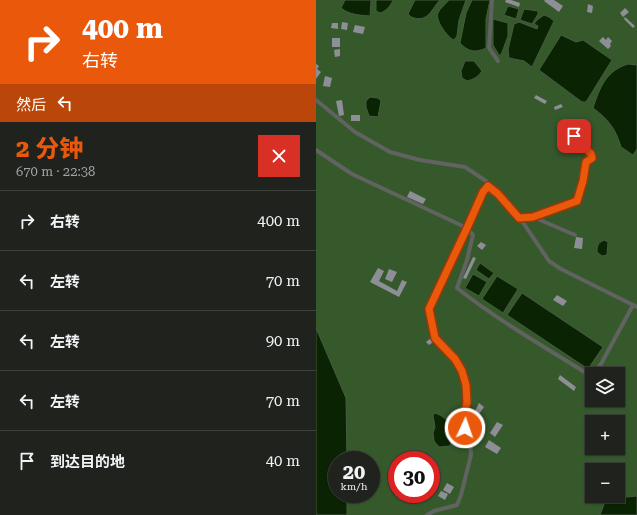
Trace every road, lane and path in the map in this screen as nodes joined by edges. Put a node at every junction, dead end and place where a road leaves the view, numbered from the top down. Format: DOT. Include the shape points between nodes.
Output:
graph roads {
  1 [pos="492,0"];
  2 [pos="498,61"];
  3 [pos="316,100"];
  4 [pos="574,136"];
  5 [pos="316,150"];
  6 [pos="488,186"];
  7 [pos="533,217"];
  8 [pos="519,218"];
  9 [pos="467,228"];
  10 [pos="575,235"];
  11 [pos="635,306"];
  12 [pos="598,367"];
  13 [pos="585,372"];
  14 [pos="427,515"];
  1 -- 2 [label="street" via="489,48"];
  3 -- 6 [label="street" via="355,132 390,152 465,167 486,181"];
  4 -- 7 [label="street" via="592,158 586,162 577,201"];
  5 -- 9 [label="street" via="352,174"];
  6 -- 8 [label="street"];
  6 -- 9 [label="street"];
  7 -- 8 [label="street"];
  7 -- 10 [label="street"];
  8 -- 11 [label="street" via="549,261"];
  9 -- 13 [label="street" via="473,235 457,288"];
  9 -- 14 [label="street" via="429,309 435,338 455,359 462,371 467,402 464,422 470,438 471,454 457,505"];
  11 -- 12 [label="street"];
}
